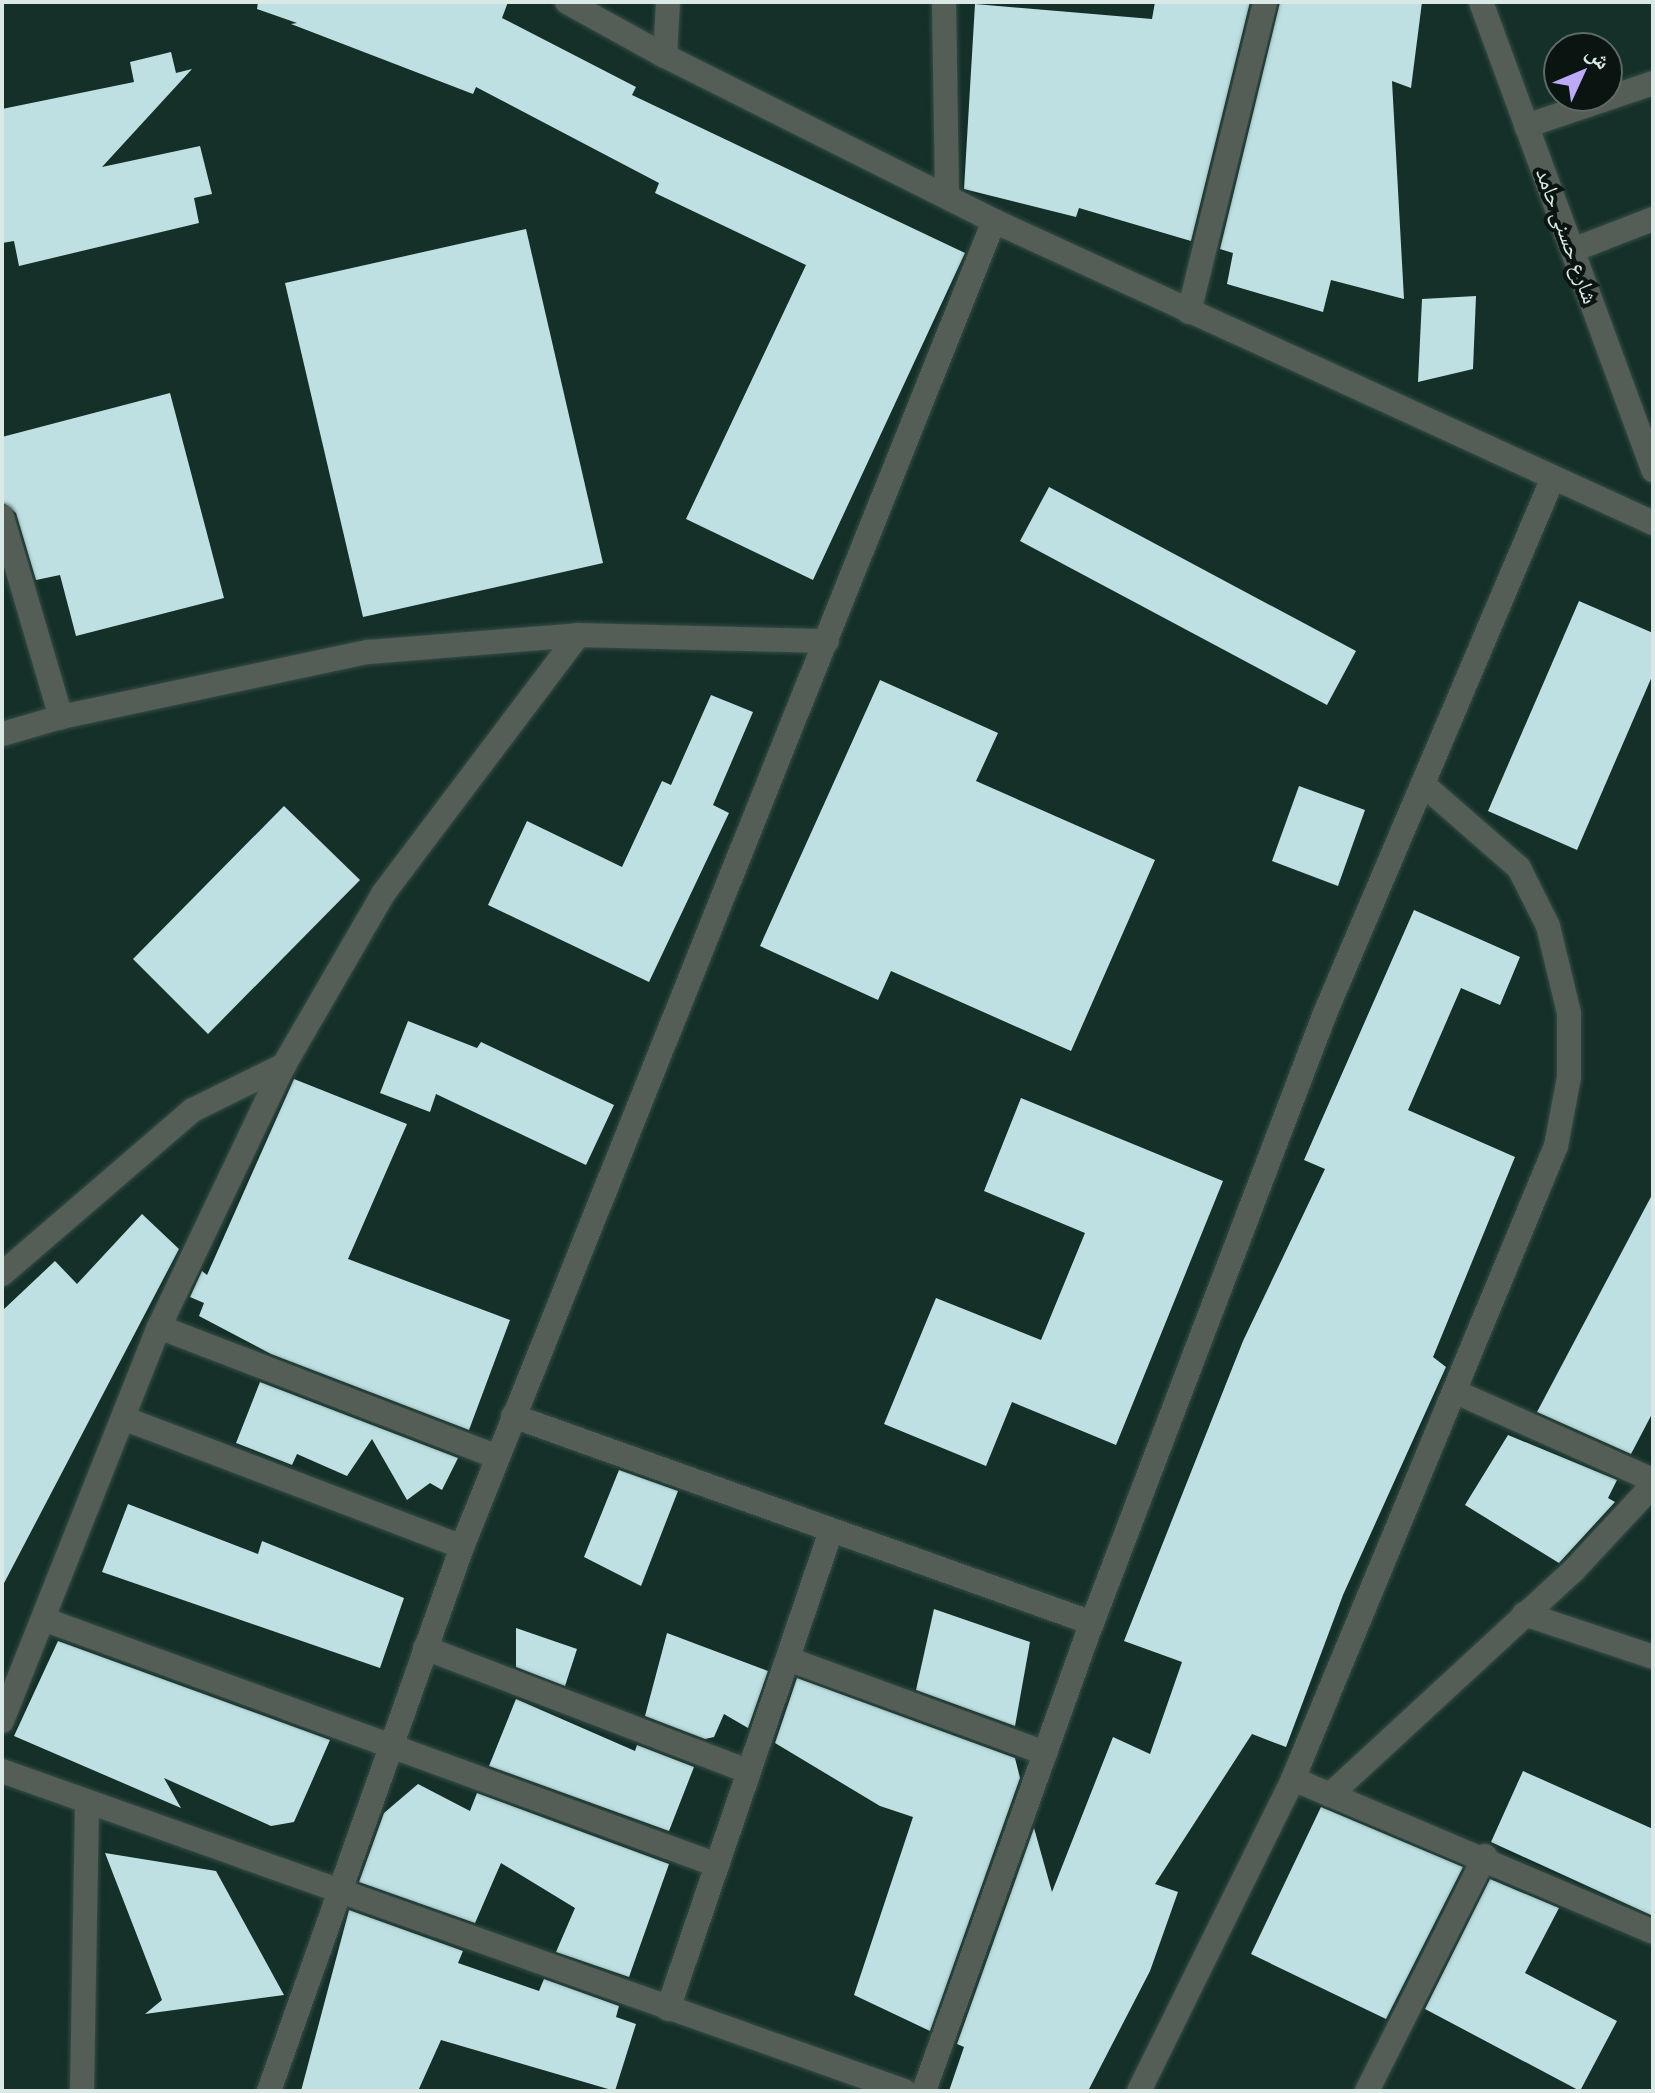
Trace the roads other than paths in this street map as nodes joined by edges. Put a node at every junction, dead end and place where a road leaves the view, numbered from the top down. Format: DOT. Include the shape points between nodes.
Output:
graph roads {
  1 [pos="567,2"];
  2 [pos="668,2"];
  3 [pos="944,2"];
  4 [pos="1265,2"];
  5 [pos="1481,2"];
  6 [pos="665,56"];
  7 [pos="1653,83"];
  8 [pos="1526,126"];
  9 [pos="947,197"];
  10 [pos="1653,219"];
  11 [pos="994,221"];
  12 [pos="1573,250"];
  13 [pos="1189,312"];
  14 [pos="1653,470"];
  15 [pos="1552,480"];
  16 [pos="2,517"];
  17 [pos="1653,523"];
  18 [pos="578,635"];
  19 [pos="827,641"];
  20 [pos="61,717"];
  21 [pos="2,734"];
  22 [pos="1426,787"];
  23 [pos="284,1065"];
  24 [pos="2,1274"];
  25 [pos="159,1327"];
  26 [pos="1456,1392"];
  27 [pos="513,1416"];
  28 [pos="123,1418"];
  29 [pos="497,1457"];
  30 [pos="1653,1482"];
  31 [pos="830,1534"];
  32 [pos="462,1547"];
  33 [pos="1524,1614"];
  34 [pos="43,1619"];
  35 [pos="1092,1623"];
  36 [pos="425,1648"];
  37 [pos="1653,1657"];
  38 [pos="788,1659"];
  39 [pos="2,1721"];
  40 [pos="389,1745"];
  41 [pos="1045,1753"];
  42 [pos="2,1771"];
  43 [pos="747,1771"];
  44 [pos="1293,1779"];
  45 [pos="1330,1795"];
  46 [pos="87,1802"];
  47 [pos="1485,1856"];
  48 [pos="717,1865"];
  49 [pos="334,1894"];
  50 [pos="1653,1932"];
  51 [pos="668,2009"];
  52 [pos="82,2091"];
  53 [pos="269,2091"];
  54 [pos="904,2091"];
  55 [pos="924,2091"];
  56 [pos="1139,2091"];
  57 [pos="1367,2091"];
  1 -- 6 [label="street"];
  2 -- 6 [label="street"];
  3 -- 9 [label="street"];
  4 -- 13 [label="street"];
  5 -- 8 [label="street, شارع حسنى حامد"];
  6 -- 9 [label="street"];
  7 -- 8 [label="street"];
  8 -- 12 [label="street, شارع حسنى حامد"];
  9 -- 11 [label="street"];
  10 -- 12 [label="street"];
  11 -- 13 [label="street"];
  11 -- 19 [label="street"];
  12 -- 14 [label="street, شارع حسنى حامد"];
  13 -- 15 [label="street"];
  15 -- 17 [label="street"];
  15 -- 22 [label="street"];
  16 -- 20 [label="street"];
  18 -- 19 [label="street"];
  18 -- 20 [label="street" via="368,652"];
  18 -- 23 [label="street" via="383,894"];
  19 -- 27 [label="street"];
  20 -- 21 [label="street"];
  22 -- 26 [label="street" via="1519,868 1548,926 1569,1013 1569,1077 1556,1146"];
  22 -- 35 [label="street" via="1326,1011"];
  23 -- 24 [label="street" via="193,1110"];
  23 -- 25 [label="street"];
  25 -- 28 [label="street"];
  25 -- 29 [label="street"];
  26 -- 30 [label="street"];
  26 -- 44 [label="street"];
  27 -- 29 [label="street"];
  27 -- 31 [label="street"];
  28 -- 32 [label="street"];
  28 -- 34 [label="street"];
  29 -- 32 [label="street"];
  30 -- 33 [label="street"];
  31 -- 35 [label="street"];
  31 -- 38 [label="street"];
  32 -- 36 [label="street"];
  33 -- 37 [label="street"];
  33 -- 45 [label="street"];
  34 -- 39 [label="street"];
  34 -- 40 [label="street"];
  35 -- 41 [label="street"];
  36 -- 40 [label="street"];
  36 -- 43 [label="street"];
  38 -- 41 [label="street"];
  38 -- 43 [label="street"];
  40 -- 48 [label="street"];
  40 -- 49 [label="street"];
  41 -- 55 [label="street"];
  42 -- 46 [label="street"];
  43 -- 48 [label="street"];
  44 -- 45 [label="street"];
  44 -- 56 [label="street"];
  45 -- 47 [label="street"];
  46 -- 49 [label="street"];
  46 -- 52 [label="street"];
  47 -- 50 [label="street"];
  47 -- 57 [label="street"];
  48 -- 51 [label="street"];
  49 -- 51 [label="street"];
  49 -- 53 [label="street"];
  51 -- 54 [label="street"];
}
